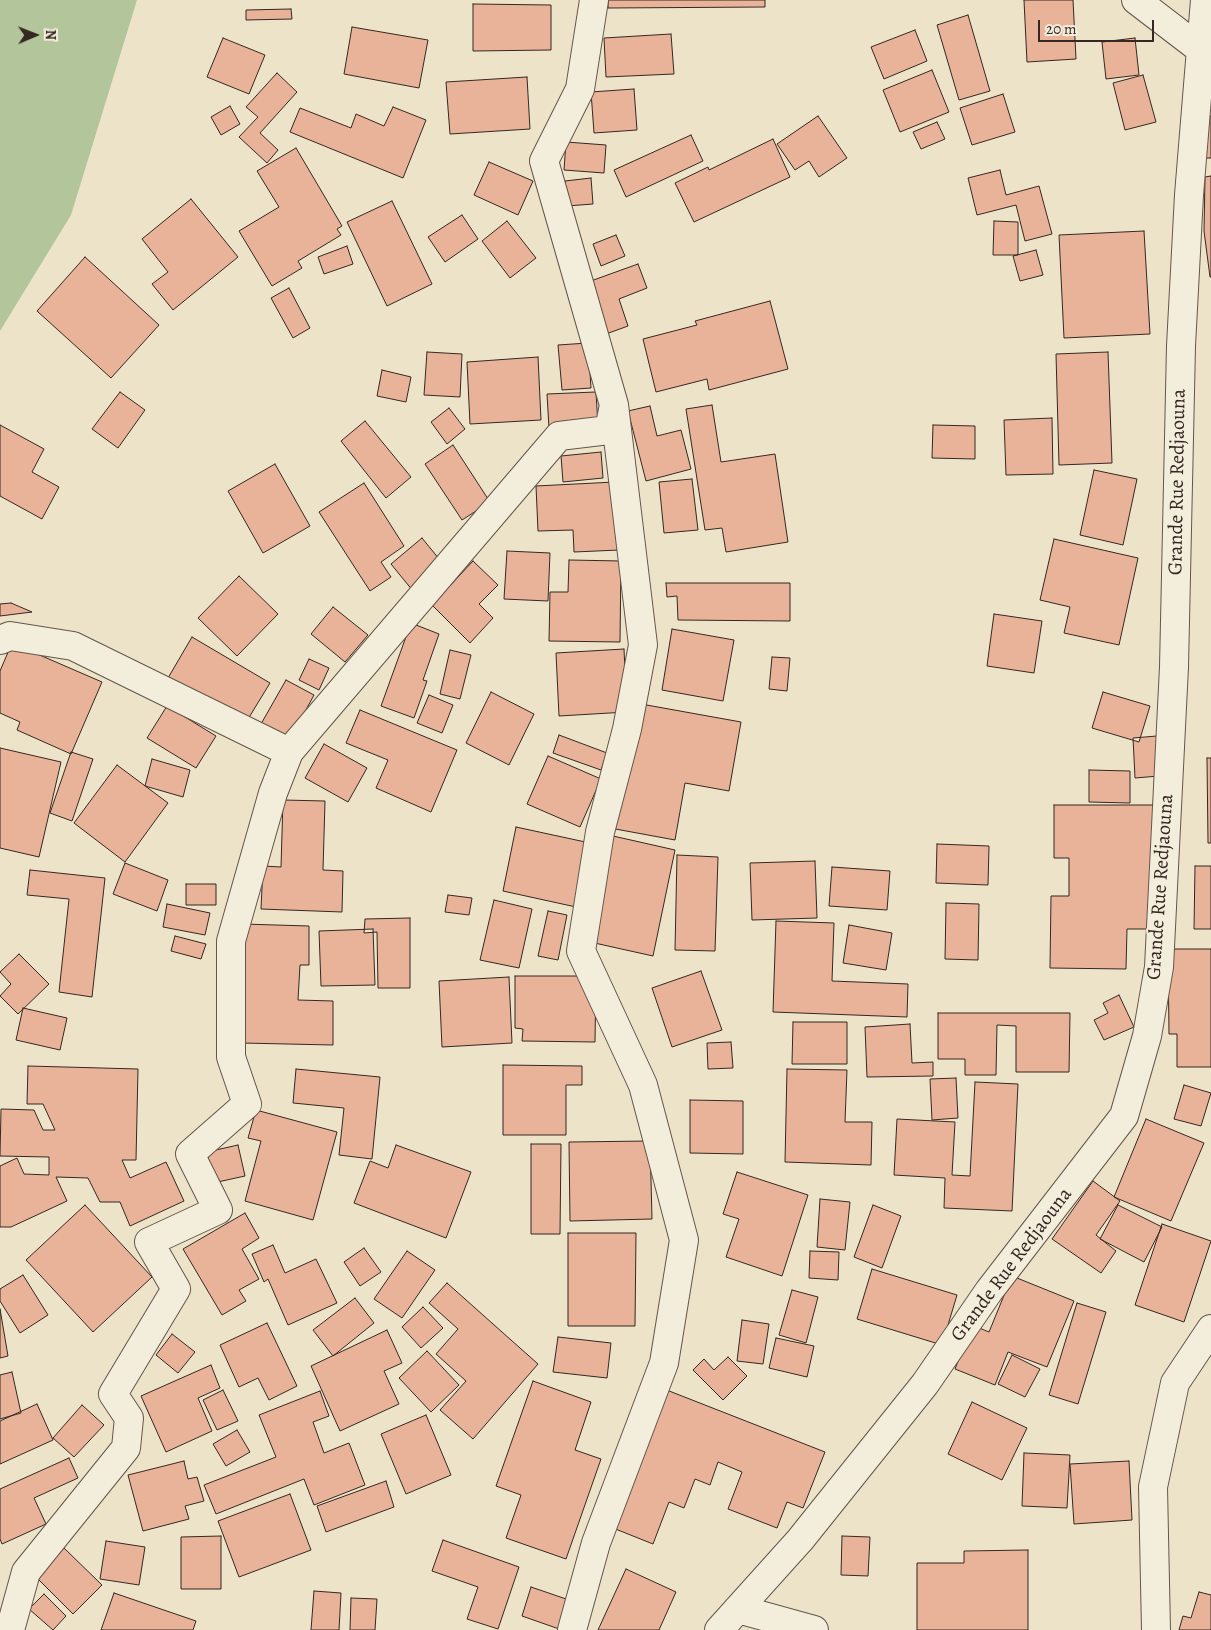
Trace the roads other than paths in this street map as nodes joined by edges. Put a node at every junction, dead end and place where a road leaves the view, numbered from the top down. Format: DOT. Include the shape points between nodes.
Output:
graph roads {
  1 [pos="594,0"];
  2 [pos="1136,0"];
  3 [pos="1205,0"];
  4 [pos="1200,49"];
  5 [pos="614,405"];
  6 [pos="0,640"];
  7 [pos="289,752"];
  8 [pos="1211,1329"];
  9 [pos="738,1608"];
  10 [pos="10,1630"];
  11 [pos="572,1630"];
  12 [pos="719,1630"];
  13 [pos="814,1630"];
  14 [pos="1156,1630"];
  1 -- 5 [label="street" via="580,89 544,161"];
  2 -- 4 [label="street"];
  3 -- 4 [label="street, Grande Rue Redjaouna"];
  4 -- 9 [label="street, Grande Rue Redjaouna" via="1181,346 1174,667 1159,966 1147,1036 1124,1116 989,1291 925,1384 800,1540"];
  5 -- 7 [label="street" via="609,430 559,436"];
  5 -- 11 [label="street" via="643,645 627,729 600,832 581,951 643,1085 684,1240 664,1363 596,1543"];
  6 -- 7 [label="street" via="10,636 73,646"];
  7 -- 10 [label="street" via="273,793 231,941 231,1057 246,1104 190,1154 218,1210 149,1242 176,1289 113,1394 129,1418 126,1448 26,1572"];
  8 -- 14 [label="street" via="1175,1383 1154,1487"];
  9 -- 12 [label="street, Grande Rue Redjaouna"];
  9 -- 13 [label="street"];
}
